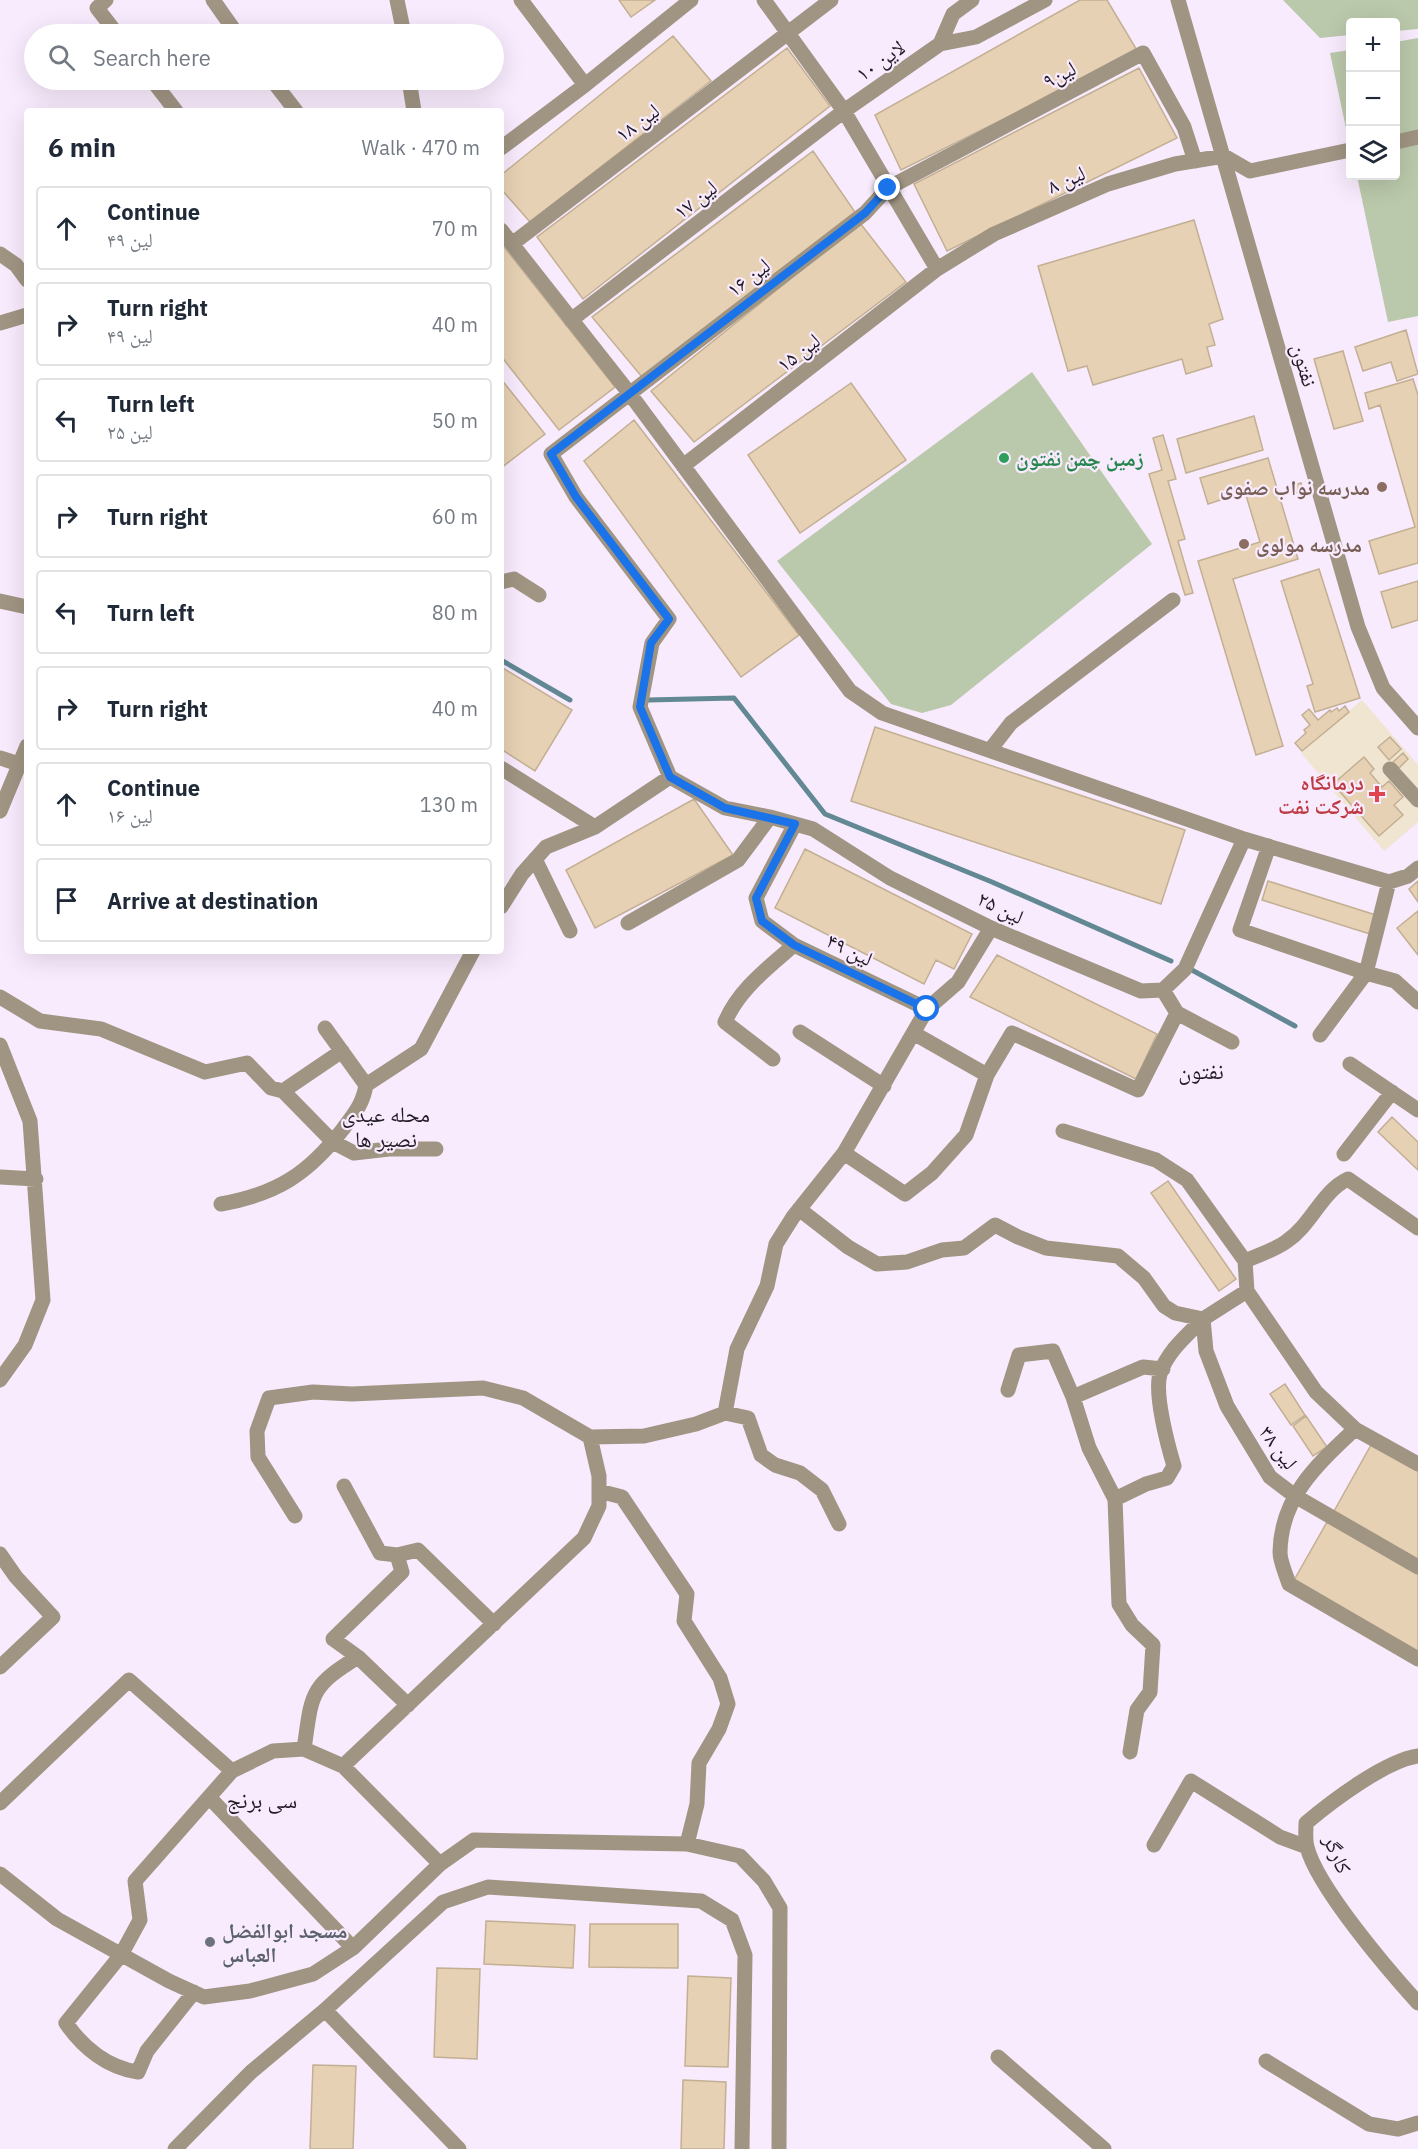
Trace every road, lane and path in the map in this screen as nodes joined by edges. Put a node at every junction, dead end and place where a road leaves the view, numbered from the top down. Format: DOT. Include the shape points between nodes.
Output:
graph roads {
  1 [pos="106,0"];
  2 [pos="213,0"];
  3 [pos="397,0"];
  4 [pos="521,0"];
  5 [pos="691,0"];
  6 [pos="764,0"];
  7 [pos="831,0"];
  8 [pos="972,0"];
  9 [pos="1045,0"];
  10 [pos="1178,0"];
  11 [pos="109,24"];
  12 [pos="230,24"];
  13 [pos="402,24"];
  14 [pos="788,33"];
  15 [pos="940,44"];
  16 [pos="585,85"];
  17 [pos="160,90"];
  18 [pos="280,90"];
  19 [pos="411,90"];
  20 [pos="174,108"];
  21 [pos="294,108"];
  22 [pos="414,108"];
  23 [pos="844,111"];
  24 [pos="1418,137"];
  25 [pos="1400,141"];
  26 [pos="504,146"];
  27 [pos="1346,151"];
  28 [pos="1224,156"];
  29 [pos="1195,161"];
  30 [pos="888,188"];
  31 [pos="504,234"];
  32 [pos="512,244"];
  33 [pos="0,254"];
  34 [pos="937,269"];
  35 [pos="24,276"];
  36 [pos="24,316"];
  37 [pos="571,320"];
  38 [pos="0,323"];
  39 [pos="630,394"];
  40 [pos="683,466"];
  41 [pos="504,581"];
  42 [pos="539,595"];
  43 [pos="1173,600"];
  44 [pos="0,601"];
  45 [pos="24,606"];
  46 [pos="1418,728"];
  47 [pos="990,750"];
  48 [pos="24,753"];
  49 [pos="0,758"];
  50 [pos="19,764"];
  51 [pos="1390,769"];
  52 [pos="504,770"];
  53 [pos="670,777"];
  54 [pos="1418,800"];
  55 [pos="0,811"];
  56 [pos="770,817"];
  57 [pos="795,824"];
  58 [pos="594,826"];
  59 [pos="1244,839"];
  60 [pos="1269,846"];
  61 [pos="536,859"];
  62 [pos="1418,868"];
  63 [pos="1389,882"];
  64 [pos="504,901"];
  65 [pos="628,923"];
  66 [pos="991,928"];
  67 [pos="570,931"];
  68 [pos="794,945"];
  69 [pos="471,954"];
  70 [pos="1366,973"];
  71 [pos="1163,990"];
  72 [pos="0,997"];
  73 [pos="1418,1002"];
  74 [pos="927,1009"];
  75 [pos="1178,1014"];
  76 [pos="325,1028"];
  77 [pos="800,1032"];
  78 [pos="915,1034"];
  79 [pos="1320,1035"];
  80 [pos="1232,1042"];
  81 [pos="0,1045"];
  82 [pos="342,1051"];
  83 [pos="773,1059"];
  84 [pos="1350,1064"];
  85 [pos="987,1075"];
  86 [pos="366,1085"];
  87 [pos="884,1086"];
  88 [pos="283,1090"];
  89 [pos="1392,1092"];
  90 [pos="1418,1110"];
  91 [pos="1063,1131"];
  92 [pos="333,1142"];
  93 [pos="436,1149"];
  94 [pos="844,1153"];
  95 [pos="1344,1154"];
  96 [pos="0,1177"];
  97 [pos="36,1179"];
  98 [pos="221,1204"];
  99 [pos="800,1209"];
  100 [pos="1418,1228"];
  101 [pos="1245,1261"];
  102 [pos="1247,1291"];
  103 [pos="1203,1319"];
  104 [pos="1163,1369"];
  105 [pos="0,1380"];
  106 [pos="1008,1390"];
  107 [pos="1073,1397"];
  108 [pos="725,1413"];
  109 [pos="1355,1429"];
  110 [pos="590,1437"];
  111 [pos="1418,1464"];
  112 [pos="344,1486"];
  113 [pos="599,1491"];
  114 [pos="1295,1496"];
  115 [pos="1115,1499"];
  116 [pos="295,1516"];
  117 [pos="839,1524"];
  118 [pos="0,1554"];
  119 [pos="397,1555"];
  120 [pos="1418,1567"];
  121 [pos="494,1624"];
  122 [pos="358,1657"];
  123 [pos="1418,1659"];
  124 [pos="0,1667"];
  125 [pos="408,1705"];
  126 [pos="304,1749"];
  127 [pos="1130,1752"];
  128 [pos="1418,1756"];
  129 [pos="343,1766"];
  130 [pos="232,1771"];
  131 [pos="209,1797"];
  132 [pos="0,1803"];
  133 [pos="687,1844"];
  134 [pos="1154,1845"];
  135 [pos="1307,1847"];
  136 [pos="440,1864"];
  137 [pos="0,1874"];
  138 [pos="353,1948"];
  139 [pos="121,1955"];
  140 [pos="194,1992"];
  141 [pos="1418,2002"];
  142 [pos="325,2010"];
  143 [pos="998,2057"];
  144 [pos="1266,2061"];
  145 [pos="1418,2123"];
  146 [pos="175,2149"];
  147 [pos="459,2149"];
  148 [pos="742,2149"];
  149 [pos="779,2149"];
  150 [pos="1104,2149"];
  1 -- 11 [label="street" via="97,8"];
  2 -- 12 [label="street"];
  3 -- 13 [label="street"];
  4 -- 16 [label="street"];
  5 -- 16 [label="street"];
  6 -- 14 [label="street"];
  7 -- 14 [label="street, لین ۱۸"];
  8 -- 15 [label="street" via="953,14"];
  9 -- 15 [label="street" via="976,37"];
  10 -- 28 [label="street, نفتون"];
  14 -- 23 [label="street"];
  14 -- 32 [label="street, لین ۱۸"];
  15 -- 23 [label="street, لاین ۱۰"];
  16 -- 26 [label="street"];
  17 -- 20 [label="street"];
  18 -- 21 [label="street"];
  19 -- 22 [label="street"];
  23 -- 30 [label="street"];
  23 -- 37 [label="street, لین ۱۷"];
  24 -- 25 [label="street"];
  27 -- 28 [label="street" via="1250,171"];
  28 -- 29 [label="street, لین ۸"];
  28 -- 46 [label="street, نفتون" via="1358,627 1383,688"];
  29 -- 30 [label="street, لین۹" via="1184,127 1143,53"];
  29 -- 34 [label="street, لین ۸" via="1108,184 994,234"];
  30 -- 34 [label="street"];
  30 -- 39 [label="street, لین ۱۶" via="865,213"];
  31 -- 32 [label="street"];
  32 -- 37 [label="street"];
  33 -- 35 [label="street"];
  34 -- 40 [label="street, لین ۱۵"];
  36 -- 38 [label="street"];
  37 -- 39 [label="street"];
  39 -- 40 [label="street"];
  39 -- 53 [label="street, لین ۱۶" via="551,454 576,497 669,619 651,643 640,707"];
  40 -- 47 [label="street" via="850,691 882,713"];
  41 -- 42 [label="street" via="513,579"];
  43 -- 47 [label="street" via="1011,723"];
  44 -- 45 [label="street"];
  47 -- 59 [label="street"];
  48 -- 50 [label="street"];
  49 -- 50 [label="street"];
  50 -- 55 [label="street"];
  51 -- 54 [label="street"];
  52 -- 58 [label="street"];
  53 -- 56 [label="street, لین ۲۵" via="725,808"];
  53 -- 58 [label="street"];
  56 -- 57 [label="street, لین ۲۵"];
  56 -- 65 [label="street" via="738,860"];
  57 -- 66 [label="street, لین ۲۵" via="813,829 890,878"];
  57 -- 68 [label="street, لین ۴۹" via="756,898 762,921"];
  58 -- 61 [label="street" via="546,848"];
  59 -- 60 [label="street"];
  59 -- 71 [label="street" via="1185,969"];
  60 -- 63 [label="street"];
  60 -- 70 [label="street" via="1240,930"];
  61 -- 64 [label="street"];
  61 -- 67 [label="street"];
  62 -- 63 [label="street"];
  63 -- 70 [label="street"];
  66 -- 71 [label="street, لین ۲۵" via="1141,991"];
  66 -- 74 [label="street" via="958,982"];
  68 -- 74 [label="street, لین ۴۹"];
  68 -- 83 [label="street" via="733,1003 726,1022"];
  69 -- 86 [label="street" via="421,1049"];
  70 -- 73 [label="street" via="1395,981"];
  70 -- 79 [label="street"];
  71 -- 75 [label="street"];
  72 -- 88 [label="street" via="40,1021 101,1029 205,1072 247,1063 271,1088"];
  74 -- 78 [label="street"];
  75 -- 80 [label="street"];
  75 -- 85 [label="street" via="1138,1090 1012,1034"];
  76 -- 82 [label="street"];
  77 -- 87 [label="street"];
  78 -- 85 [label="street"];
  78 -- 87 [label="street"];
  81 -- 97 [label="street" via="30,1121"];
  82 -- 86 [label="street"];
  82 -- 88 [label="street"];
  84 -- 89 [label="street"];
  85 -- 94 [label="street" via="966,1135 932,1173 905,1194"];
  86 -- 92 [label="street" via="363,1102"];
  87 -- 94 [label="street"];
  88 -- 92 [label="street"];
  89 -- 90 [label="street"];
  89 -- 95 [label="street"];
  91 -- 101 [label="street" via="1156,1160 1187,1179"];
  92 -- 93 [label="street" via="354,1153"];
  92 -- 98 [label="street" via="288,1182 254,1198"];
  94 -- 99 [label="street"];
  96 -- 97 [label="street"];
  97 -- 105 [label="street" via="43,1300 25,1345"];
  99 -- 103 [label="street" via="877,1264 907,1262 942,1250 964,1248 995,1225 1046,1248 1118,1256 1144,1278 1164,1306 1175,1313"];
  99 -- 108 [label="street" via="776,1244 767,1286 738,1348"];
  100 -- 101 [label="street" via="1348,1179 1334,1185 1315,1213 1287,1241"];
  101 -- 102 [label="street"];
  102 -- 103 [label="street"];
  102 -- 109 [label="street" via="1316,1392"];
  103 -- 104 [label="street" via="1175,1347"];
  103 -- 114 [label="street, لین ۳۸" via="1206,1351 1227,1406 1270,1477"];
  104 -- 107 [label="street" via="1143,1367"];
  104 -- 115 [label="street" via="1159,1375 1163,1432 1174,1466 1167,1478"];
  106 -- 107 [label="street" via="1019,1354 1053,1350"];
  107 -- 115 [label="street" via="1089,1448"];
  108 -- 110 [label="street" via="644,1436"];
  108 -- 117 [label="street" via="748,1418 761,1455 775,1466 800,1473 822,1490"];
  109 -- 111 [label="street"];
  109 -- 114 [label="street" via="1301,1483"];
  110 -- 113 [label="street"];
  110 -- 116 [label="street" via="524,1398 483,1388 313,1392 269,1398 257,1431 258,1457"];
  112 -- 119 [label="street" via="380,1553"];
  113 -- 121 [label="street" via="599,1506 584,1538"];
  113 -- 133 [label="street" via="622,1497 676,1575 687,1594 684,1621 720,1678 728,1704 699,1763 697,1804"];
  114 -- 120 [label="street, لین ۳۸"];
  114 -- 123 [label="street" via="1285,1519 1280,1554 1289,1584"];
  115 -- 127 [label="street" via="1119,1604 1132,1626 1153,1646 1150,1692 1137,1710"];
  118 -- 124 [label="street" via="53,1617"];
  119 -- 121 [label="street" via="418,1550"];
  119 -- 122 [label="street" via="402,1572 333,1639"];
  121 -- 125 [label="street"];
  122 -- 125 [label="street"];
  122 -- 126 [label="street" via="329,1674 315,1692"];
  125 -- 129 [label="street"];
  126 -- 129 [label="street"];
  126 -- 130 [label="street" via="273,1751"];
  128 -- 135 [label="street, کارگر" via="1394,1763 1326,1806 1306,1823"];
  129 -- 136 [label="street"];
  130 -- 131 [label="street"];
  130 -- 132 [label="street" via="129,1680"];
  131 -- 138 [label="street"];
  131 -- 139 [label="street" via="135,1881 140,1920"];
  133 -- 136 [label="street" via="474,1840"];
  133 -- 149 [label="street" via="740,1856 764,1881 780,1908"];
  134 -- 135 [label="street" via="1191,1781 1280,1837"];
  135 -- 141 [label="street, کارگر" via="1321,1876 1365,1940"];
  136 -- 138 [label="street"];
  137 -- 139 [label="street" via="57,1919"];
  138 -- 140 [label="street" via="313,1974 250,1991 204,1997"];
  139 -- 140 [label="street"];
  139 -- 140 [label="street" via="66,2023 78,2041 119,2069 138,2072 147,2051"];
  142 -- 146 [label="street" via="251,2072"];
  142 -- 147 [label="street"];
  142 -- 148 [label="street" via="443,1902 488,1887 701,1901 732,1920 745,1955"];
  143 -- 150 [label="street"];
  144 -- 145 [label="street" via="1369,2124 1398,2129"];
}
